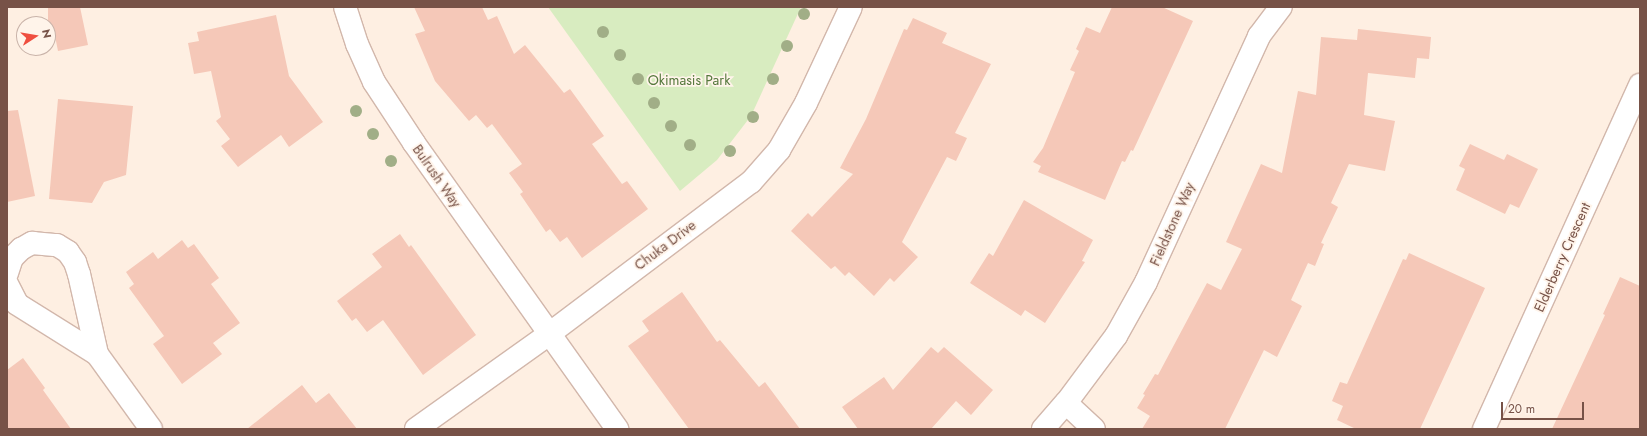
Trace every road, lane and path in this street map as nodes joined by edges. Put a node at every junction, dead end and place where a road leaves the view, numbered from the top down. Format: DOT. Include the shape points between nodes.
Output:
graph roads {
  1 [pos="345,7"];
  2 [pos="850,7"];
  3 [pos="1281,7"];
  4 [pos="1640,85"];
  5 [pos="7,273"];
  6 [pos="7,284"];
  7 [pos="549,334"];
  8 [pos="97,354"];
  9 [pos="1066,403"];
  10 [pos="151,429"];
  11 [pos="416,429"];
  12 [pos="617,429"];
  13 [pos="1043,429"];
  14 [pos="1094,429"];
  15 [pos="1484,429"];
  1 -- 7 [label="street, Bulrush Way" via="357,44 374,82"];
  2 -- 7 [label="street, Chuka Drive" via="806,104 779,150 751,182"];
  3 -- 9 [label="street, Fieldstone Way" via="1259,36 1146,282 1116,336"];
  4 -- 15 [label="street, Elderberry Crescent"];
  5 -- 8 [label="street" via="12,258 32,243 57,244 68,252 79,274"];
  6 -- 8 [label="street" via="17,304"];
  7 -- 11 [label="street, Chuka Drive"];
  7 -- 12 [label="street, Bulrush Way"];
  8 -- 10 [label="street"];
  9 -- 13 [label="street, Fieldstone Way"];
  9 -- 14 [label="street"];
}
